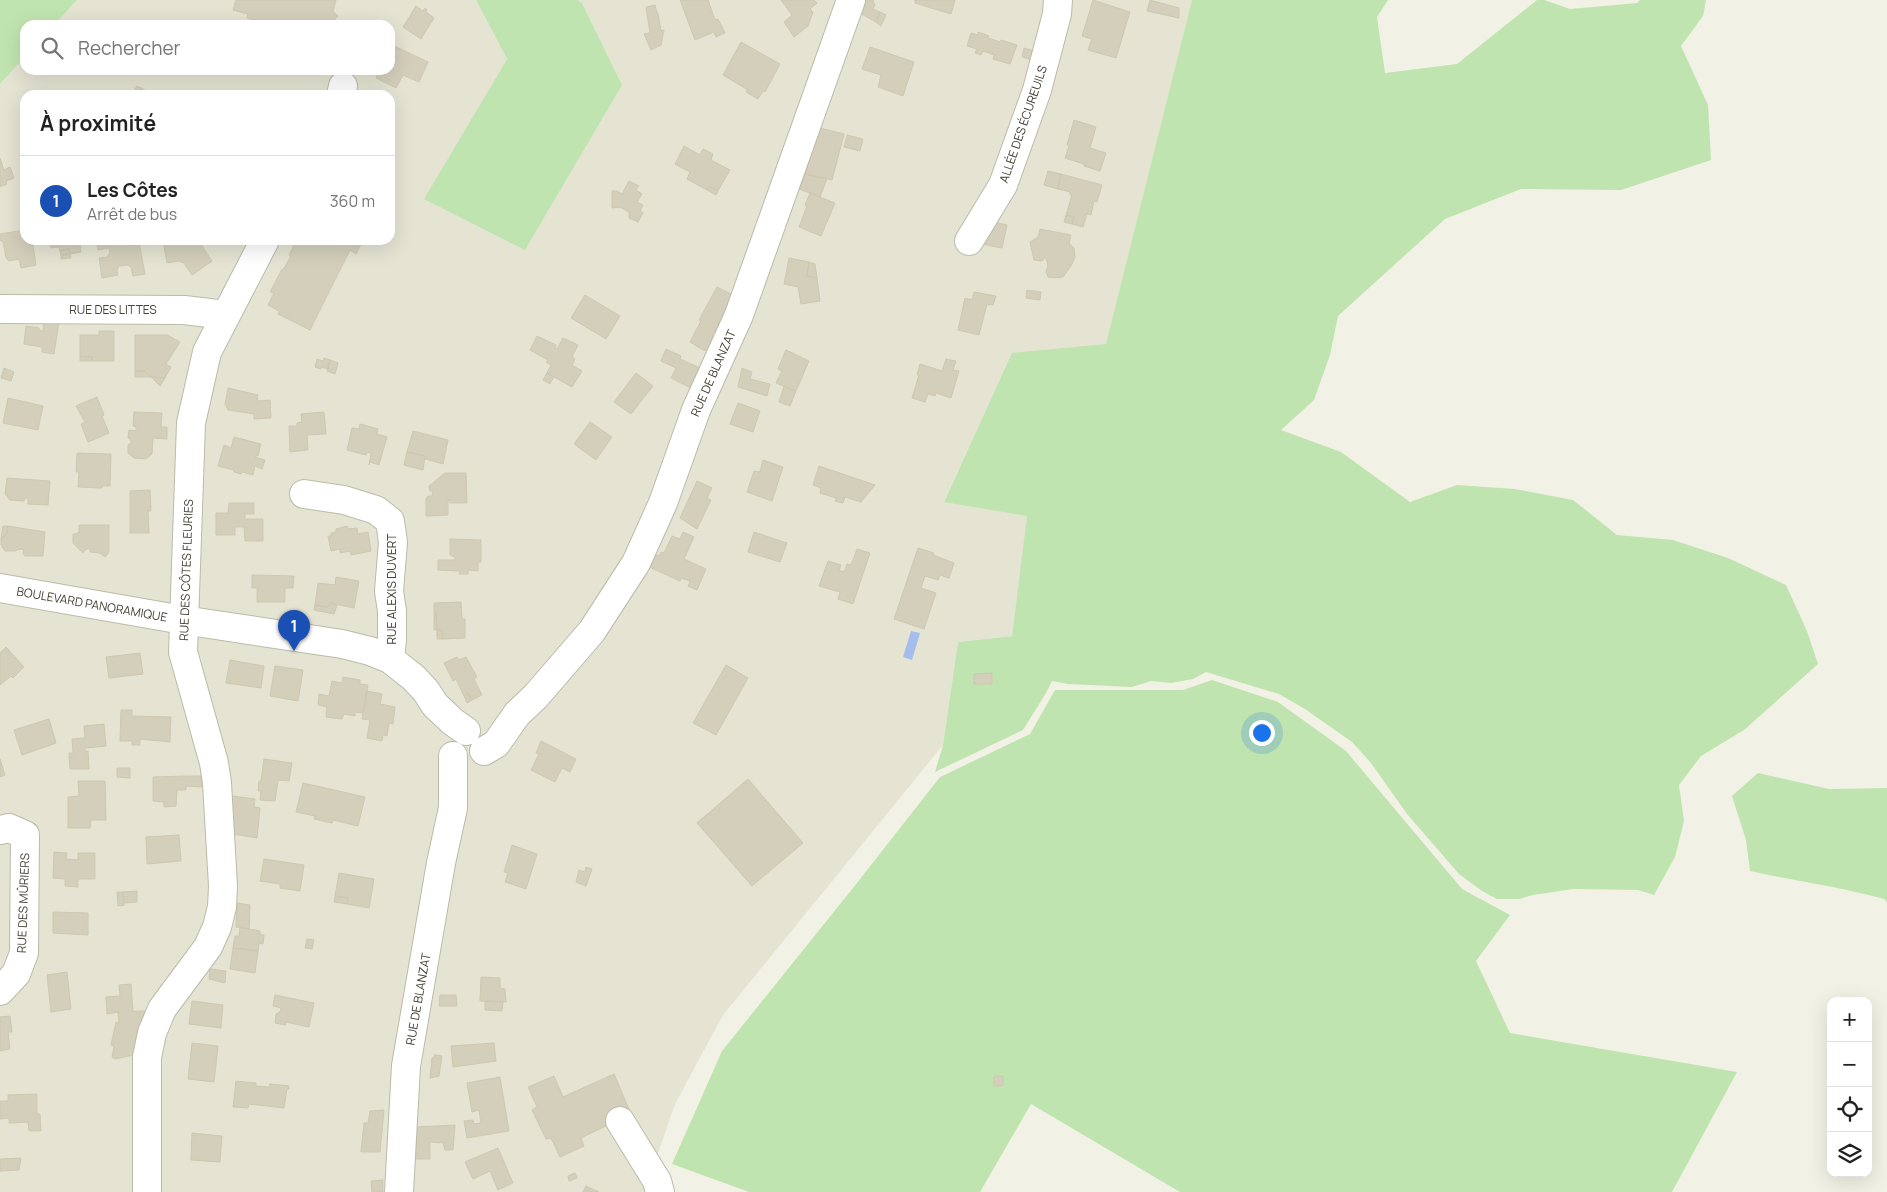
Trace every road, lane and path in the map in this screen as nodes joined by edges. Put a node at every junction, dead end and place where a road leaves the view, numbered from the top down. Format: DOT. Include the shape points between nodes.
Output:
graph roads {
  1 [pos="852,0"];
  2 [pos="1058,0"];
  3 [pos="969,241"];
  4 [pos="262,245"];
  5 [pos="0,309"];
  6 [pos="226,315"];
  7 [pos="304,494"];
  8 [pos="0,588"];
  9 [pos="183,620"];
  10 [pos="390,659"];
  11 [pos="467,747"];
  12 [pos="0,830"];
  13 [pos="0,991"];
  14 [pos="620,1121"];
  15 [pos="146,1192"];
  16 [pos="399,1192"];
  17 [pos="660,1192"];
  1 -- 11 [label="street, RUE DE BLANZAT" via="739,315 696,410 663,503 636,563 592,630 517,714 496,744"];
  2 -- 3 [label="street, ALLÉE DES ÉCUREUILS" via="1036,90 1003,185"];
  4 -- 6 [label="street, RUE DES CÔTES FLEURIES"];
  5 -- 6 [label="street, RUE DES LITTES" via="184,310"];
  6 -- 9 [label="street, RUE DES CÔTES FLEURIES" via="208,352 191,423"];
  7 -- 10 [label="street, RUE ALEXIS DUVERT" via="344,500 376,510 390,521 393,542 389,591 392,611"];
  8 -- 9 [label="street, BOULEVARD PANORAMIQUE"];
  9 -- 10 [label="street, RUE ALEXIS DUVERT" via="342,644"];
  9 -- 15 [label="street, RUE DES CÔTES FLEURIES" via="183,652 217,782 222,907 208,947 162,1009 152,1033 147,1057"];
  10 -- 11 [label="street, RUE ALEXIS DUVERT" via="426,691 453,722"];
  11 -- 16 [label="street, RUE DE BLANZAT" via="441,863 406,1066"];
  12 -- 13 [label="street, RUE DES MÛRIERS" via="9,828 25,835 24,952 16,974"];
  14 -- 17 [label="street" via="657,1181"];
}
